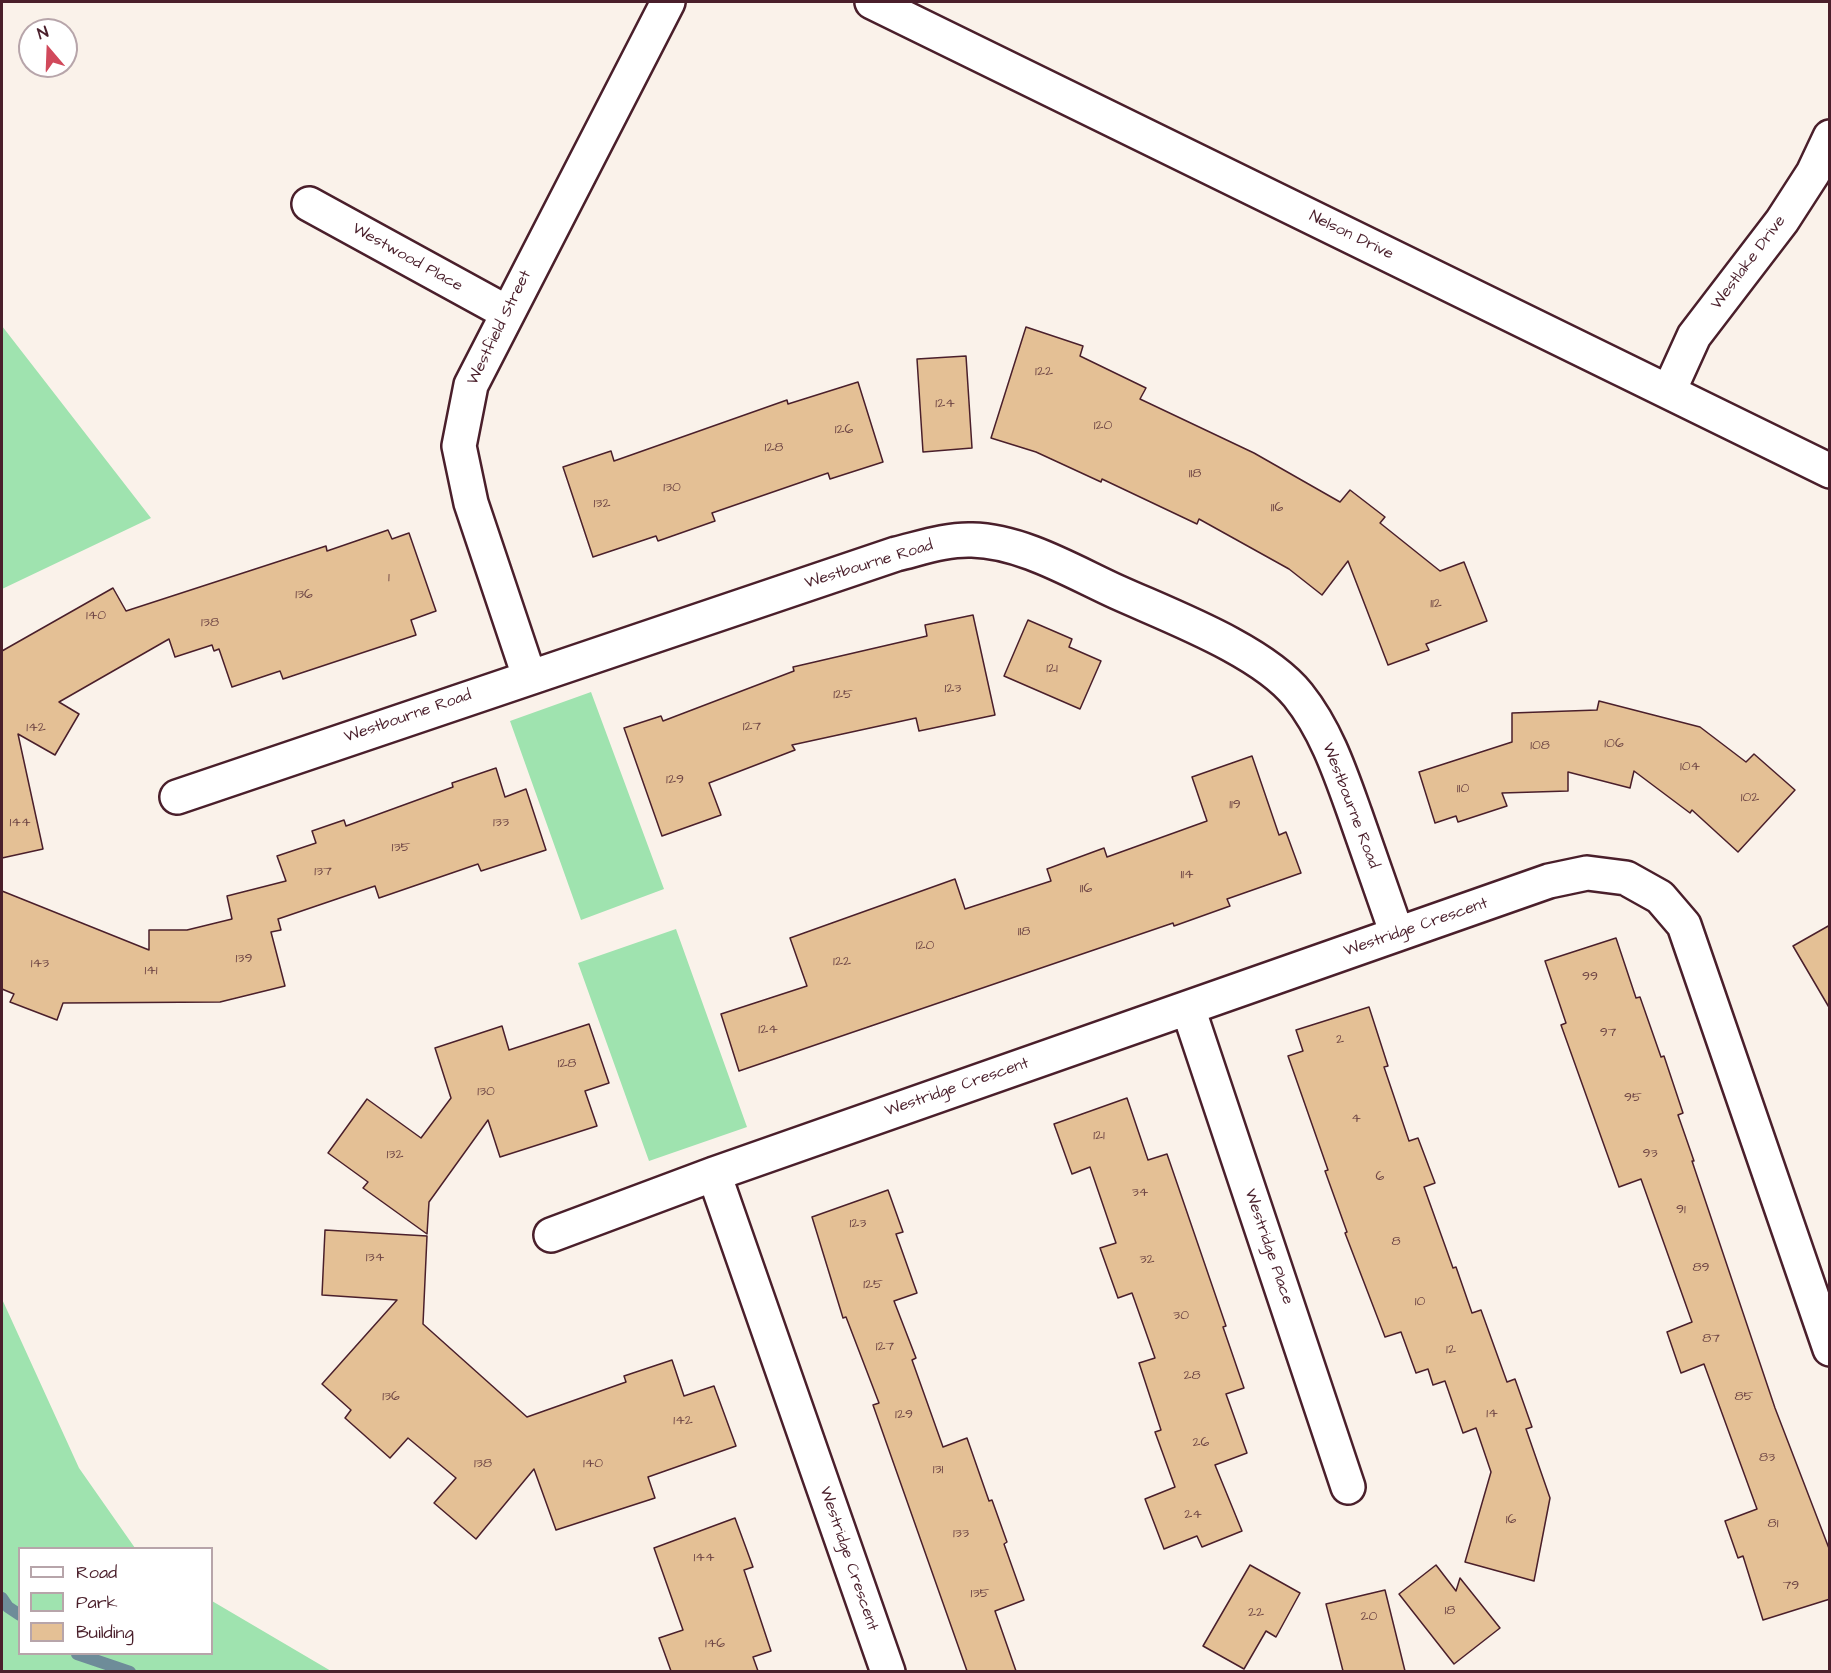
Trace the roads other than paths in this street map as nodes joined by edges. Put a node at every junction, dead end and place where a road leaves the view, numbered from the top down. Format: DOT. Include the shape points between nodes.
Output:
graph roads {
  1 [pos="668,2"];
  2 [pos="872,2"];
  3 [pos="1830,136"];
  4 [pos="309,204"];
  5 [pos="506,312"];
  6 [pos="1669,391"];
  7 [pos="1830,471"];
  8 [pos="529,676"];
  9 [pos="177,796"];
  10 [pos="1397,934"];
  11 [pos="1188,1008"];
  12 [pos="714,1174"];
  13 [pos="551,1235"];
  14 [pos="1830,1349"];
  15 [pos="1348,1487"];
  16 [pos="888,1671"];
  1 -- 5 [label="street, Westfield Street"];
  2 -- 6 [label="street, Nelson Drive"];
  3 -- 6 [label="street, Westlake Drive" via="1813,173 1782,221 1694,336"];
  4 -- 5 [label="street, Westwood Place"];
  5 -- 8 [label="street, Westfield Street" via="471,385 459,446 471,502"];
  6 -- 7 [label="street, Nelson Drive"];
  8 -- 9 [label="street, Westbourne Road"];
  8 -- 10 [label="street, Westbourne Road" via="896,554 934,544 973,540 1008,546 1226,642 1264,665 1297,693 1335,758"];
  10 -- 11 [label="street, Westridge Crescent"];
  10 -- 14 [label="street, Westridge Crescent" via="1549,881 1587,873 1626,878 1660,897 1684,925"];
  11 -- 12 [label="street, Westridge Crescent"];
  11 -- 15 [label="street, Westridge Place"];
  12 -- 13 [label="street, Westridge Crescent"];
  12 -- 16 [label="street, Westridge Crescent"];
}
